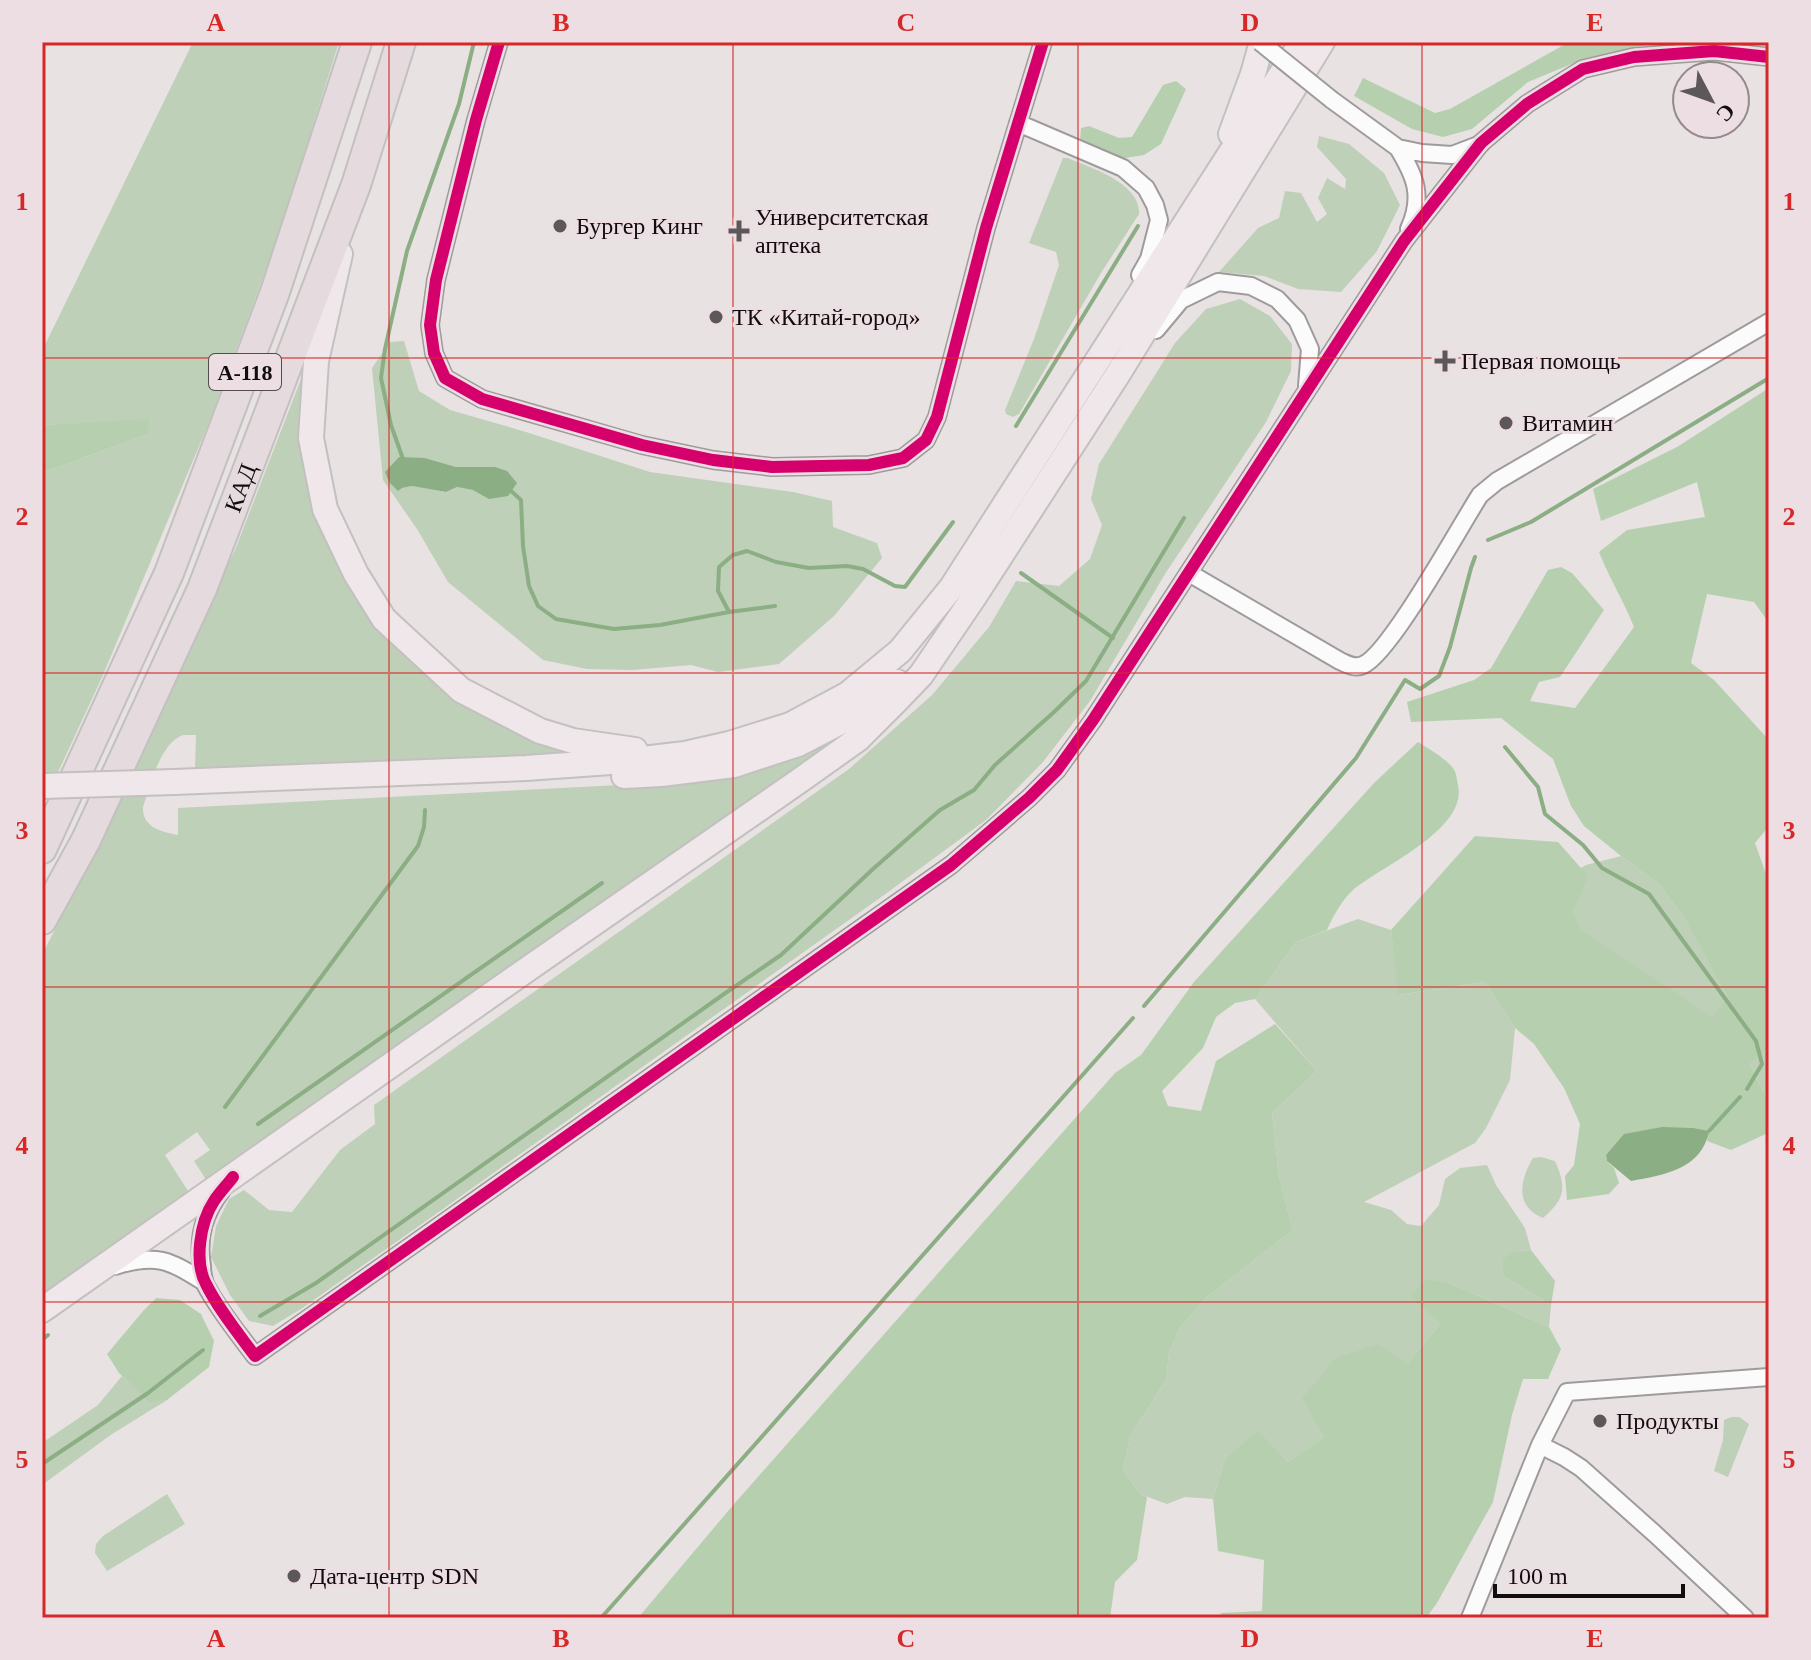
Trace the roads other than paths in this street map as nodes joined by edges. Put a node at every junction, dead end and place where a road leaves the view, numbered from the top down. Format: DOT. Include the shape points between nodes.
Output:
graph roads {
  1 [pos="357,42"];
  2 [pos="401,42"];
  3 [pos="1043,42"];
  4 [pos="1261,42"];
  5 [pos="1302,42"];
  6 [pos="1322,42"];
  7 [pos="1340,42"];
  8 [pos="498,46"];
  9 [pos="1769,57"];
  10 [pos="1291,93"];
  11 [pos="1018,123"];
  12 [pos="1481,143"];
  13 [pos="1398,148"];
  14 [pos="1215,180"];
  15 [pos="356,185"];
  16 [pos="1404,241"];
  17 [pos="1769,322"];
  18 [pos="1094,367"];
  19 [pos="1118,374"];
  20 [pos="1307,389"];
  21 [pos="1189,573"];
  22 [pos="949,632"];
  23 [pos="685,754"];
  24 [pos="42,786"];
  25 [pos="172,787"];
  26 [pos="42,794"];
  27 [pos="42,849"];
  28 [pos="42,920"];
  29 [pos="233,1177"];
  30 [pos="99,1271"];
  31 [pos="204,1282"];
  32 [pos="42,1310"];
  33 [pos="1769,1377"];
  34 [pos="1540,1445"];
  35 [pos="1470,1618"];
  36 [pos="1745,1618"];
  1 -- 27 [label="highway, КАД / А-118" via="275,292 169,573"];
  2 -- 15 [label="highway, КАД / А-118"];
  3 -- 11 [label="street"];
  4 -- 13 [label="street, bridge"];
  4 -- 14 [label="main road"];
  5 -- 14 [label="main road"];
  6 -- 10 [label="main road"];
  7 -- 10 [label="main road"];
  8 -- 11 [label="street" via="436,280 430,325 445,378 482,399 713,460 772,467 869,465 903,458 926,440 937,417"];
  9 -- 12 [label="street" via="1714,51 1634,57 1583,69 1527,104"];
  10 -- 19 [label="main road"];
  11 -- 18 [label="street" via="1123,168 1146,188 1155,205 1159,220 1149,259"];
  12 -- 13 [label="street" via="1452,155"];
  12 -- 16 [label="street"];
  13 -- 16 [label="street" via="1412,171 1416,193 1415,216"];
  14 -- 18 [label="main road"];
  15 -- 23 [label="main road" via="316,361 311,438 325,509 356,574 384,619 425,660 461,690 499,711 573,741"];
  15 -- 28 [label="highway, КАД / А-118" via="202,589 86,840"];
  16 -- 20 [label="street"];
  17 -- 21 [label="street" via="1480,495 1409,611 1378,655 1362,666 1340,661"];
  18 -- 23 [label="main road" via="952,587 900,651 848,694 790,725"];
  19 -- 20 [label="street" via="1181,300 1218,282 1264,292 1297,320 1310,349"];
  19 -- 22 [label="main road"];
  20 -- 21 [label="street"];
  21 -- 31 [label="street" via="1057,770 951,865 255,1356"];
  22 -- 25 [label="main road" via="852,716 798,744 734,765 527,781"];
  22 -- 29 [label="main road" via="921,675 858,739"];
  23 -- 25 [label="main road"];
  24 -- 25 [label="main road, bridge"];
  25 -- 26 [label="main road"];
  29 -- 30 [label="main road"];
  29 -- 31 [label="street" via="212,1203 202,1227"];
  30 -- 31 [label="street" via="136,1259 160,1259"];
  30 -- 32 [label="main road"];
  33 -- 34 [label="street" via="1567,1392"];
  34 -- 35 [label="street"];
  34 -- 36 [label="street" via="1581,1468"];
}
